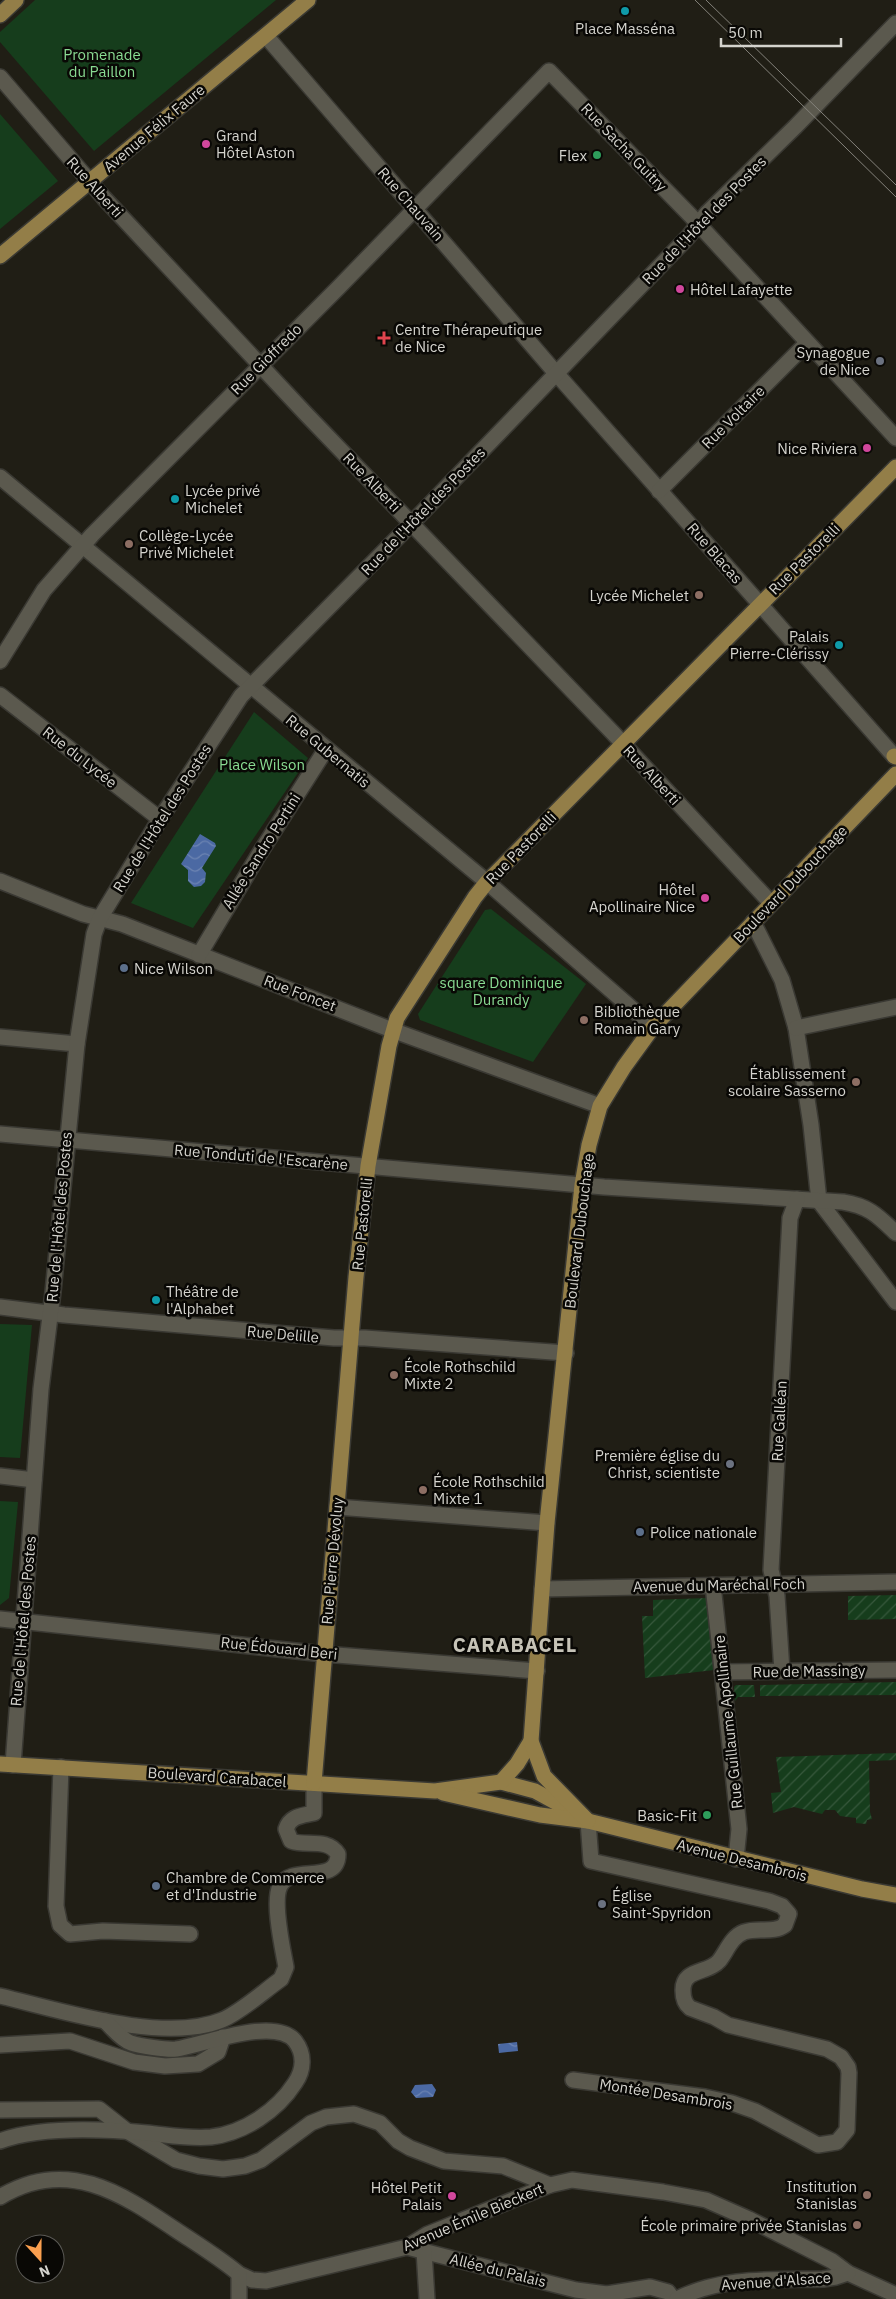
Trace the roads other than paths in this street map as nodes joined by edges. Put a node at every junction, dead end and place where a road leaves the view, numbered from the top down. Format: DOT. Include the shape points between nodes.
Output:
graph roads {
  1 [pos="16,0"];
  2 [pos="308,0"];
  3 [pos="0,15"];
  4 [pos="896,23"];
  5 [pos="266,36"];
  6 [pos="549,71"];
  7 [pos="0,77"];
  8 [pos="90,181"];
  9 [pos="414,208"];
  10 [pos="698,224"];
  11 [pos="0,256"];
  12 [pos="807,343"];
  13 [pos="261,364"];
  14 [pos="556,372"];
  15 [pos="896,438"];
  16 [pos="896,467"];
  17 [pos="0,477"];
  18 [pos="659,490"];
  19 [pos="412,523"];
  20 [pos="82,546"];
  21 [pos="760,604"];
  22 [pos="0,661"];
  23 [pos="251,686"];
  24 [pos="0,695"];
  25 [pos="623,744"];
  26 [pos="326,749"];
  27 [pos="895,756"];
  28 [pos="896,774"];
  29 [pos="160,818"];
  30 [pos="0,881"];
  31 [pos="487,882"];
  32 [pos="771,903"];
  33 [pos="100,918"];
  34 [pos="753,922"];
  35 [pos="199,955"];
  36 [pos="896,1008"];
  37 [pos="653,1027"];
  38 [pos="796,1028"];
  39 [pos="392,1030"];
  40 [pos="0,1037"];
  41 [pos="77,1044"];
  42 [pos="600,1106"];
  43 [pos="0,1134"];
  44 [pos="66,1140"];
  45 [pos="368,1166"];
  46 [pos="582,1185"];
  47 [pos="796,1199"];
  48 [pos="819,1201"];
  49 [pos="896,1234"];
  50 [pos="896,1302"];
  51 [pos="0,1307"];
  52 [pos="50,1313"];
  53 [pos="352,1338"];
  54 [pos="566,1353"];
  55 [pos="0,1476"];
  56 [pos="34,1480"];
  57 [pos="337,1507"];
  58 [pos="547,1523"];
  59 [pos="896,1582"];
  60 [pos="774,1584"];
  61 [pos="713,1585"];
  62 [pos="542,1589"];
  63 [pos="0,1619"];
  64 [pos="22,1622"];
  65 [pos="324,1654"];
  66 [pos="537,1670"];
  67 [pos="896,1670"];
  68 [pos="782,1671"];
  69 [pos="722,1672"];
  70 [pos="531,1741"];
  71 [pos="6,1764"];
  72 [pos="61,1767"];
  73 [pos="501,1782"];
  74 [pos="314,1783"];
  75 [pos="435,1791"];
  76 [pos="588,1821"];
  77 [pos="736,1859"];
  78 [pos="896,1895"];
  79 [pos="190,1934"];
  80 [pos="0,1996"];
  81 [pos="105,2021"];
  82 [pos="223,2037"];
  83 [pos="0,2045"];
  84 [pos="573,2080"];
  85 [pos="0,2110"];
  86 [pos="127,2131"];
  87 [pos="0,2141"];
  88 [pos="550,2185"];
  89 [pos="0,2197"];
  90 [pos="407,2247"];
  91 [pos="424,2251"];
  92 [pos="848,2273"];
  93 [pos="239,2274"];
  94 [pos="896,2295"];
  95 [pos="239,2299"];
  96 [pos="427,2299"];
  97 [pos="675,2299"];
  1 -- 3 [label="main road"];
  2 -- 5 [label="main road, Avenue Félix Faure"];
  4 -- 10 [label="street, Rue de l'Hôtel des Postes"];
  5 -- 8 [label="main road, Avenue Félix Faure"];
  5 -- 9 [label="street, Rue Chauvain"];
  6 -- 9 [label="street, Rue Gioffredo"];
  6 -- 10 [label="street, Rue Sacha Guitry"];
  7 -- 8 [label="street, Rue Alberti"];
  8 -- 11 [label="main road, Avenue Félix Faure"];
  8 -- 13 [label="street, Rue Alberti"];
  9 -- 13 [label="street, Rue Gioffredo"];
  9 -- 14 [label="street, Rue Chauvain"];
  10 -- 12 [label="street, Rue Sacha Guitry"];
  10 -- 14 [label="street, Rue de l'Hôtel des Postes"];
  12 -- 15 [label="street, Rue Sacha Guitry"];
  12 -- 18 [label="street, Rue Voltaire"];
  13 -- 19 [label="street, Rue Alberti"];
  13 -- 20 [label="street, Rue Gioffredo"];
  14 -- 18 [label="street, Rue Blacas"];
  14 -- 19 [label="street, Rue de l'Hôtel des Postes"];
  16 -- 21 [label="main road, Rue Pastorelli"];
  17 -- 20 [label="street, Rue Gubernatis"];
  18 -- 21 [label="street, Rue Blacas"];
  19 -- 23 [label="street, Rue de l'Hôtel des Postes"];
  19 -- 25 [label="street, Rue Alberti"];
  20 -- 22 [label="street, Rue Gioffredo" via="44,590"];
  20 -- 23 [label="street, Rue Gubernatis"];
  21 -- 25 [label="main road, Rue Pastorelli"];
  21 -- 27 [label="street, Rue Blacas"];
  23 -- 26 [label="street, Rue Gubernatis"];
  23 -- 29 [label="street, Rue de l'Hôtel des Postes" via="241,696"];
  24 -- 29 [label="street, Rue du Lycée"];
  25 -- 31 [label="main road, Rue Pastorelli"];
  25 -- 32 [label="street, Rue Alberti"];
  26 -- 31 [label="street, Rue Gubernatis"];
  26 -- 35 [label="street, Allée Sandro Pertini"];
  28 -- 32 [label="main road, Boulevard Dubouchage"];
  29 -- 33 [label="street, Rue de l'Hôtel des Postes"];
  30 -- 33 [label="street, Rue Foncet"];
  31 -- 37 [label="street, Rue Gubernatis"];
  31 -- 39 [label="main road, Rue Pastorelli"];
  32 -- 34 [label="main road, Boulevard Dubouchage"];
  33 -- 35 [label="street, Rue Foncet"];
  33 -- 41 [label="street, Rue de l'Hôtel des Postes" via="94,934"];
  34 -- 37 [label="main road, Boulevard Dubouchage"];
  34 -- 38 [label="street" via="782,980"];
  35 -- 39 [label="street, Rue Foncet"];
  36 -- 38 [label="street"];
  37 -- 42 [label="main road, Boulevard Dubouchage"];
  38 -- 48 [label="street"];
  39 -- 42 [label="street, Rue Foncet"];
  39 -- 45 [label="main road, Rue Pastorelli"];
  40 -- 41 [label="street"];
  41 -- 44 [label="street, Rue de l'Hôtel des Postes"];
  42 -- 46 [label="main road, Boulevard Dubouchage"];
  43 -- 44 [label="street, Rue Tonduti de l'Escarène"];
  44 -- 45 [label="street, Rue Tonduti de l'Escarène"];
  44 -- 52 [label="street, Rue de l'Hôtel des Postes"];
  45 -- 46 [label="street, Rue Tonduti de l'Escarène"];
  45 -- 53 [label="main road, Rue Pastorelli"];
  46 -- 47 [label="street, Rue Tonduti de l'Escarène"];
  46 -- 54 [label="main road, Boulevard Dubouchage"];
  47 -- 48 [label="street, Rue Tonduti de l'Escarène"];
  47 -- 60 [label="street, Rue Galléan" via="790,1218 771,1570"];
  48 -- 49 [label="street, Rue Tonduti de l'Escarène" via="860,1205 873,1211"];
  48 -- 50 [label="street"];
  51 -- 52 [label="street, Rue Delille"];
  52 -- 53 [label="street, Rue Delille"];
  52 -- 56 [label="street, Rue de l'Hôtel des Postes"];
  53 -- 54 [label="street, Rue Delille"];
  53 -- 57 [label="main road, Rue Pierre Dévoluy"];
  54 -- 58 [label="main road, Boulevard Dubouchage"];
  55 -- 56 [label="street"];
  56 -- 64 [label="street, Rue de l'Hôtel des Postes"];
  57 -- 58 [label="street"];
  57 -- 65 [label="main road, Rue Pierre Dévoluy"];
  58 -- 62 [label="main road, Boulevard Dubouchage"];
  59 -- 60 [label="street, Avenue du Maréchal Foch"];
  60 -- 61 [label="street, Avenue du Maréchal Foch"];
  60 -- 68 [label="street, Rue Galléan"];
  61 -- 62 [label="street, Avenue du Maréchal Foch"];
  61 -- 69 [label="street, Rue Guillaume Apollinaire"];
  62 -- 66 [label="main road, Boulevard Dubouchage"];
  63 -- 64 [label="street, Rue Édouard Beri"];
  64 -- 65 [label="street, Rue Édouard Beri"];
  64 -- 71 [label="street, Rue de l'Hôtel des Postes"];
  65 -- 66 [label="street, Rue Édouard Beri"];
  65 -- 74 [label="main road, Rue Pierre Dévoluy"];
  66 -- 70 [label="main road, Boulevard Dubouchage"];
  67 -- 68 [label="street, Rue de Massingy"];
  68 -- 69 [label="street, Rue de Massingy"];
  69 -- 77 [label="street, Rue Guillaume Apollinaire" via="739,1829"];
  70 -- 73 [label="main road, Boulevard Dubouchage"];
  70 -- 76 [label="main road, Boulevard Dubouchage" via="541,1772"];
  71 -- 72 [label="main road, Boulevard Carabacel"];
  72 -- 74 [label="main road, Boulevard Carabacel"];
  72 -- 79 [label="street" via="56,1906 63,1929 70,1934 102,1931"];
  73 -- 75 [label="main road, Boulevard Carabacel"];
  73 -- 76 [label="main road, Boulevard Carabacel" via="536,1791"];
  74 -- 75 [label="main road, Boulevard Carabacel"];
  74 -- 81 [label="street" via="314,1813 294,1817 286,1829 291,1841 314,1842 332,1848 338,1854 338,1860 331,1869 288,1877 280,1886 279,1927 286,1968 282,1979 228,2017 213,2023 177,2028"];
  75 -- 76 [label="main road, Boulevard Carabacel" via="540,1815"];
  76 -- 77 [label="main road, Avenue Desambrois"];
  76 -- 84 [label="street, Montée Desambrois" via="591,1861 769,1901 786,1908 789,1914 785,1925 738,1935 714,1966 688,1977 683,1995 690,2008 728,2025 827,2049 841,2057 848,2067 850,2079 846,2130 837,2142 818,2145 755,2111 732,2103"];
  77 -- 78 [label="main road, Avenue Desambrois"];
  80 -- 81 [label="street"];
  81 -- 82 [label="street" via="129,2043 174,2050"];
  82 -- 83 [label="street" via="218,2052 198,2064 165,2066 134,2062 70,2040"];
  82 -- 86 [label="street" via="278,2031 295,2041 301,2053 302,2071 278,2104 251,2123 211,2137"];
  85 -- 86 [label="street" via="99,2110"];
  86 -- 87 [label="street" via="88,2129 25,2135"];
  86 -- 88 [label="street" via="176,2160 223,2169 261,2160 311,2123 333,2115 354,2114 380,2123 410,2148 444,2161 503,2166"];
  88 -- 90 [label="street, Avenue Émile Bieckert" via="428,2234"];
  88 -- 92 [label="street, Avenue Émile Bieckert" via="572,2180 587,2181 706,2200 832,2261"];
  89 -- 93 [label="street, Avenue Émile Bieckert" via="40,2181 90,2182 139,2205"];
  90 -- 91 [label="street, Allée du Palais"];
  90 -- 93 [label="street, Avenue Émile Bieckert" via="266,2281 252,2280"];
  91 -- 96 [label="street"];
  91 -- 97 [label="street, Allée du Palais" via="576,2290 608,2294 650,2287 668,2292"];
  92 -- 94 [label="street, Avenue Émile Bieckert"];
  92 -- 97 [label="street, Avenue d'Alsace" via="824,2279 729,2282"];
  93 -- 95 [label="street"];
}
